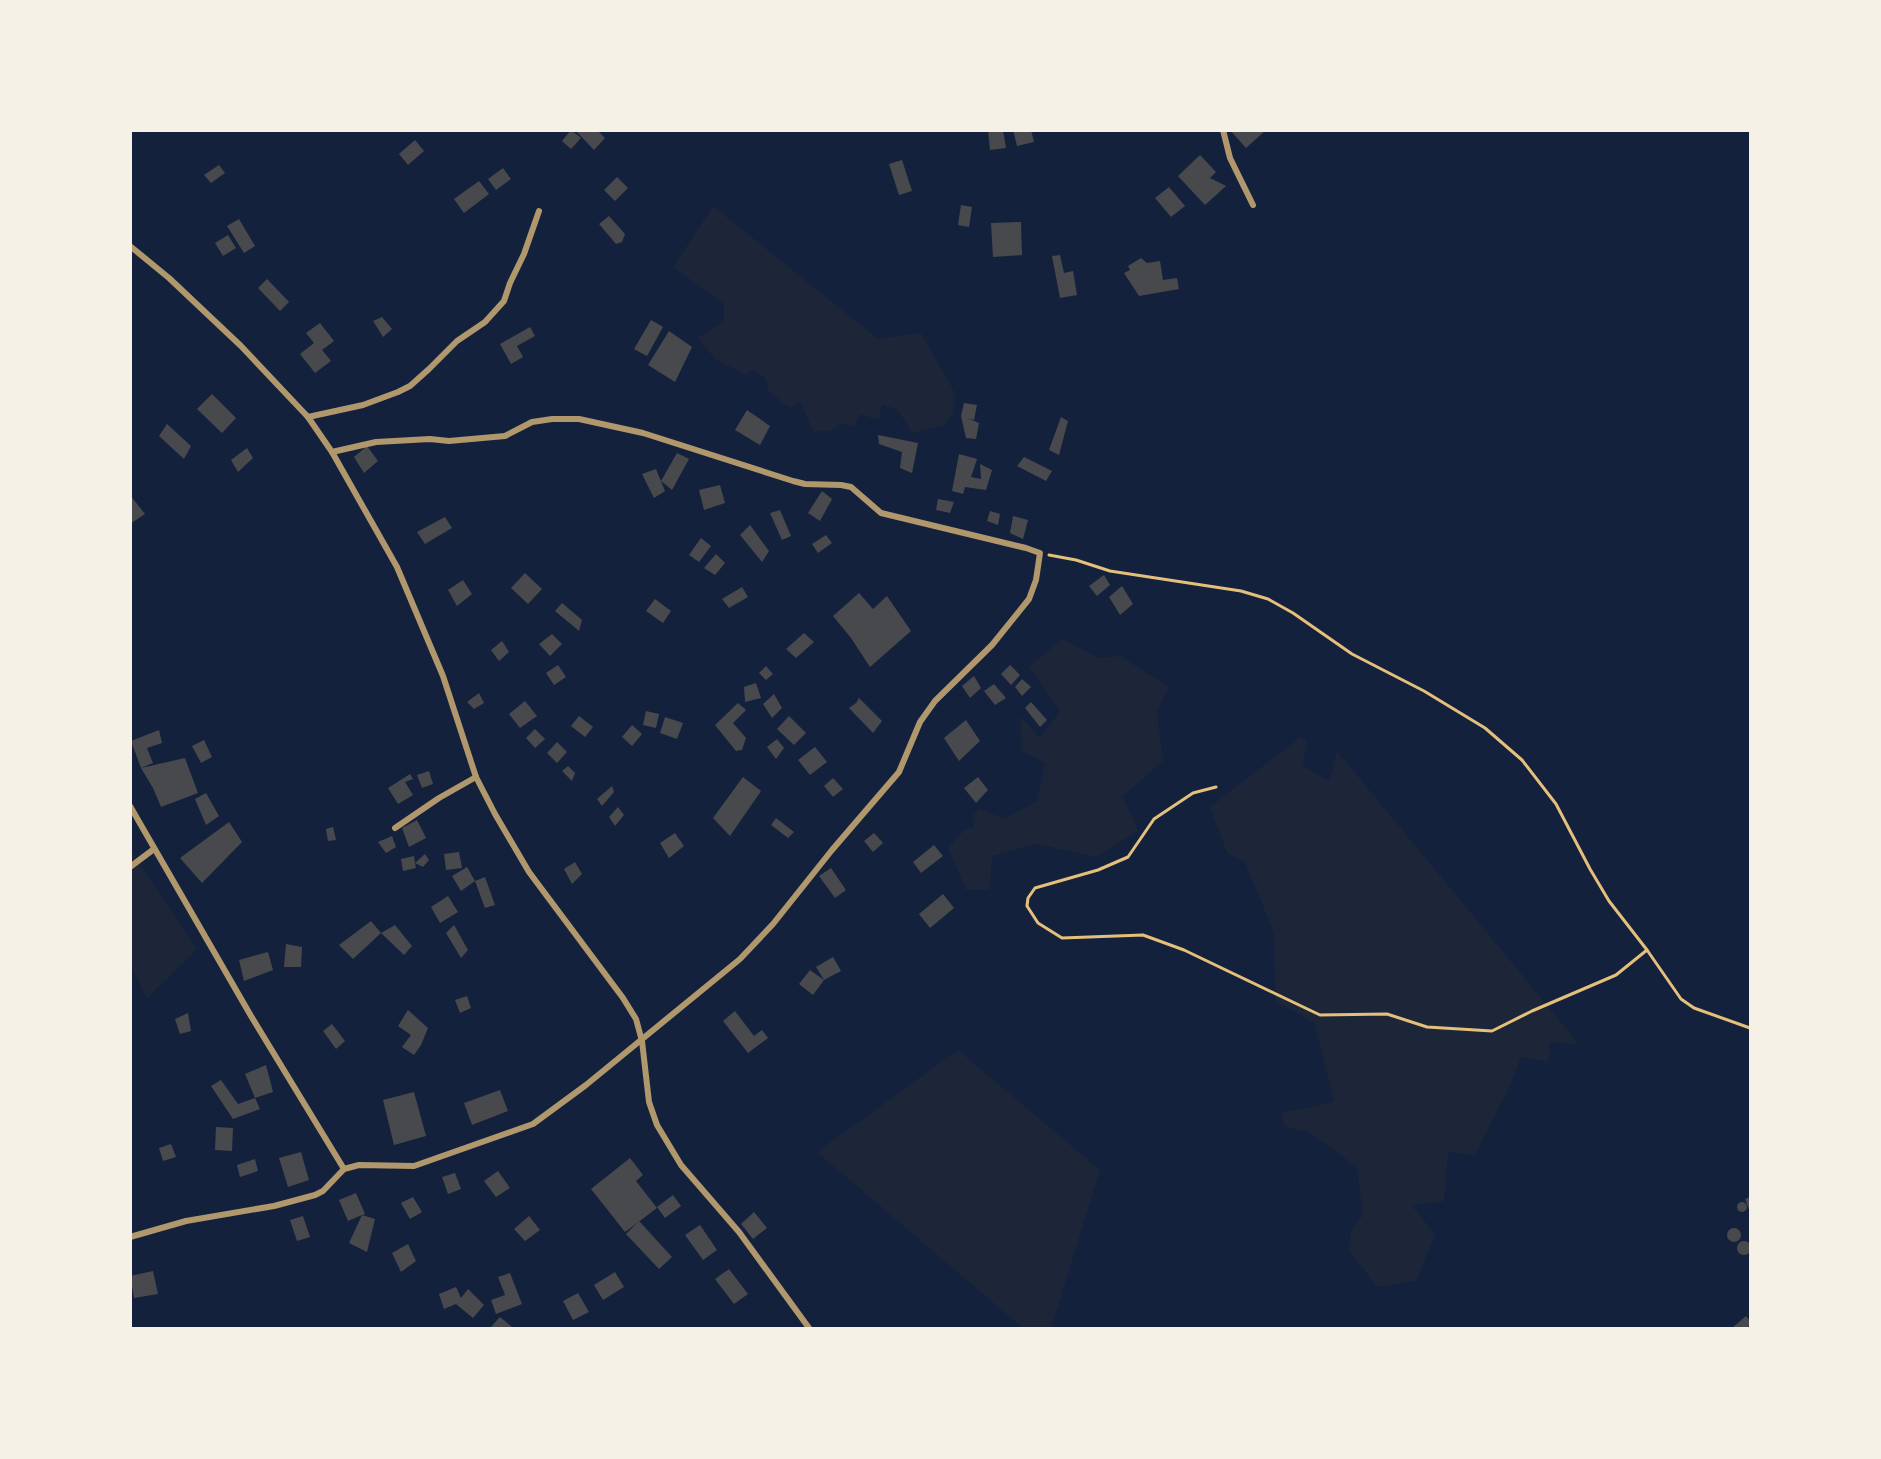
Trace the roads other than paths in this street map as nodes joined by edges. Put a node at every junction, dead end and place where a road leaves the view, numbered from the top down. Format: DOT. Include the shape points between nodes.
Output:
graph roads {
  1 [pos="1223,130"];
  2 [pos="1254,205"];
  3 [pos="539,211"];
  4 [pos="130,246"];
  5 [pos="308,417"];
  6 [pos="332,452"];
  7 [pos="476,777"];
  8 [pos="130,806"];
  9 [pos="395,828"];
  10 [pos="154,849"];
  11 [pos="130,867"];
  12 [pos="642,1041"];
  13 [pos="344,1169"];
  14 [pos="130,1237"];
  15 [pos="809,1329"];
  1 -- 2 [label="street" via="1230,158"];
  3 -- 5 [label="street" via="504,301 490,317 457,341 410,386 363,405"];
  4 -- 5 [label="street" via="241,346"];
  5 -- 6 [label="street"];
  6 -- 7 [label="street" via="397,567 443,676"];
  6 -- 12 [label="street" via="376,442 505,436 532,422 579,418 793,481 851,487 881,513 1040,553 1029,599 992,645 930,708 899,772 740,959"];
  7 -- 9 [label="street"];
  7 -- 12 [label="street" via="529,872 623,998 636,1019"];
  8 -- 10 [label="street"];
  10 -- 11 [label="street"];
  10 -- 13 [label="street"];
  12 -- 13 [label="street" via="532,1124 414,1167 359,1165"];
  12 -- 15 [label="street" via="649,1102 657,1125 681,1165 739,1232"];
  13 -- 14 [label="street" via="315,1195 186,1221"];
}
